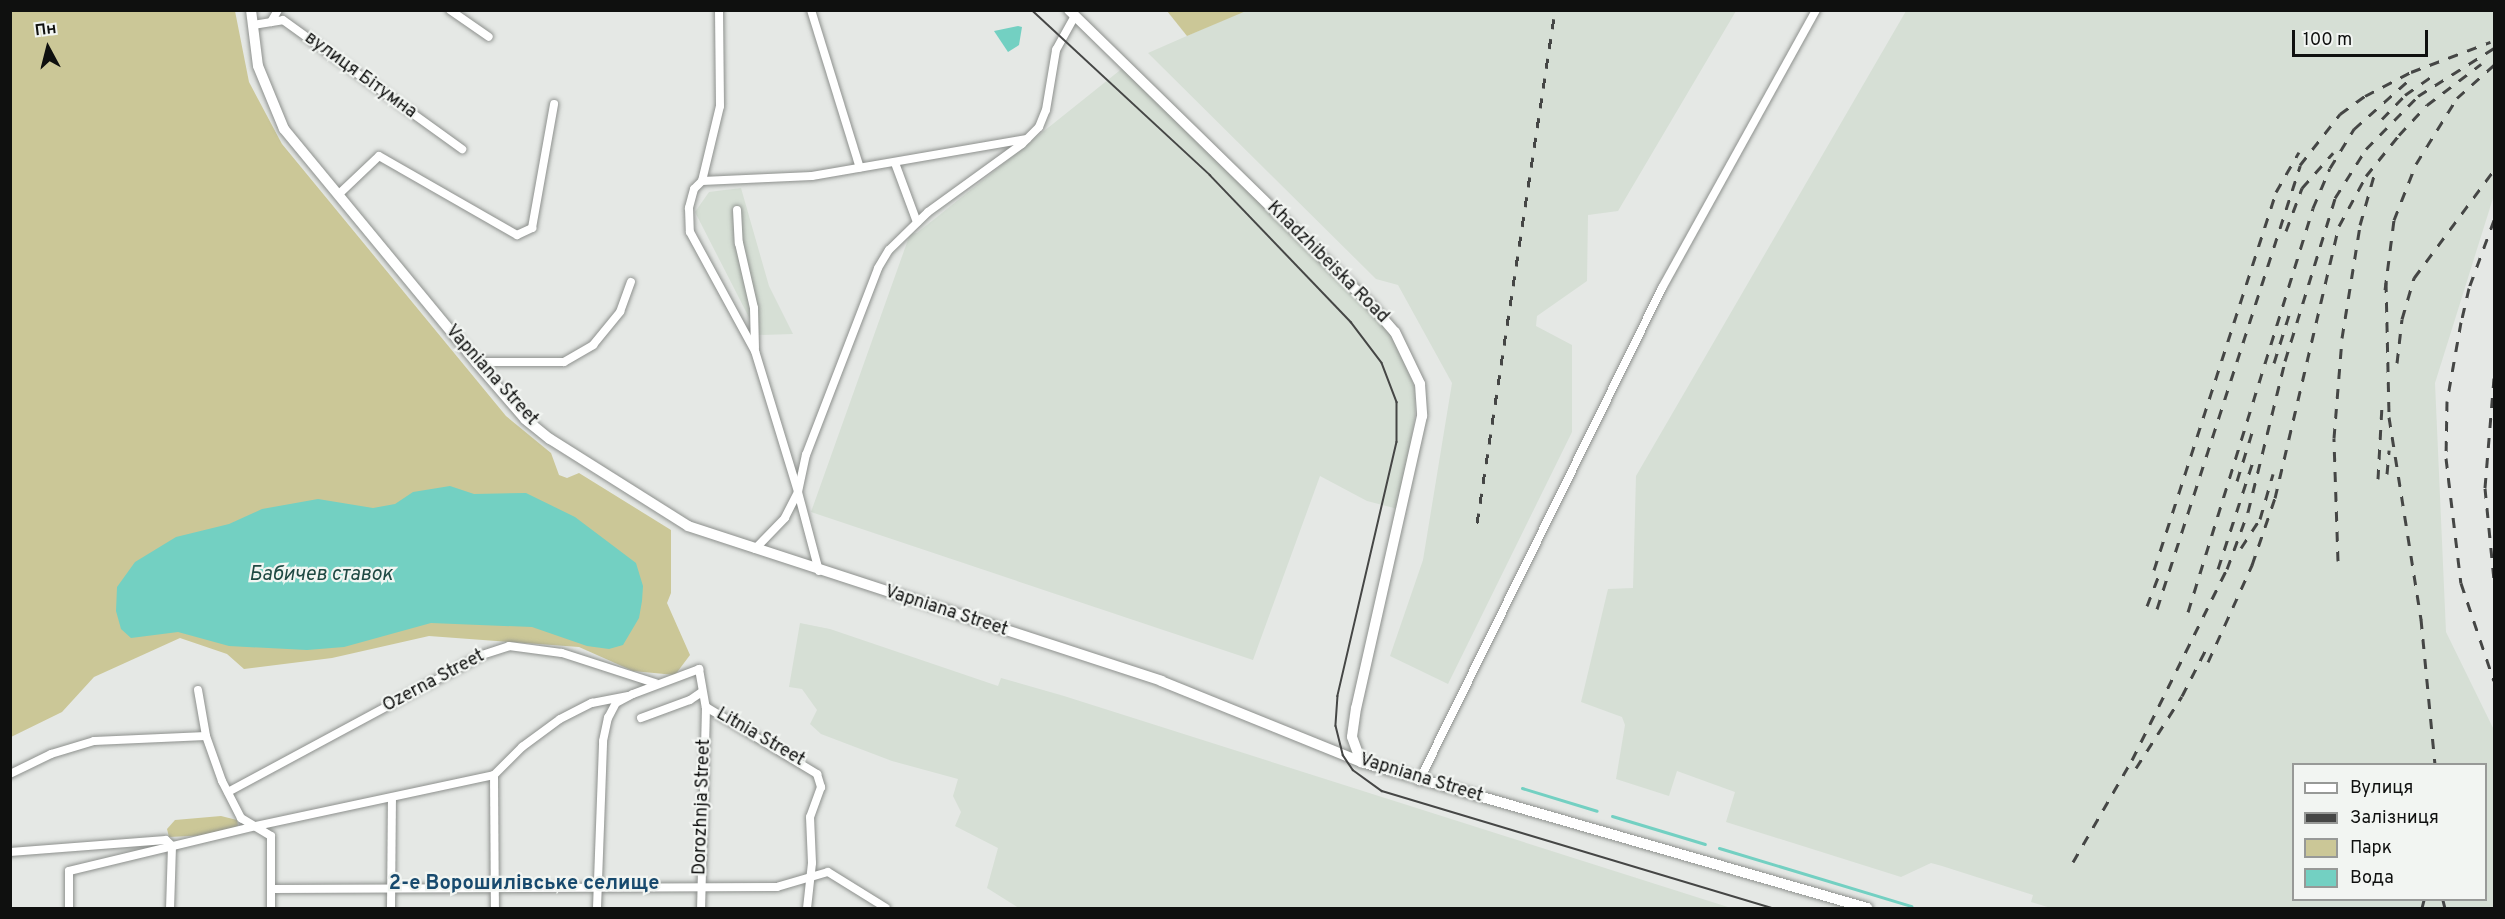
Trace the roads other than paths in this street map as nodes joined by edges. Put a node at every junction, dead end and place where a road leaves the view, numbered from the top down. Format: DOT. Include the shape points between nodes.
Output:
graph roads {
  1 [pos="251,10"];
  2 [pos="278,10"];
  3 [pos="450,10"];
  4 [pos="719,10"];
  5 [pos="811,10"];
  6 [pos="1816,10"];
  7 [pos="1072,13"];
  8 [pos="271,22"];
  9 [pos="253,26"];
  10 [pos="489,37"];
  11 [pos="554,104"];
  12 [pos="1027,139"];
  13 [pos="462,149"];
  14 [pos="895,163"];
  15 [pos="860,168"];
  16 [pos="702,181"];
  17 [pos="339,194"];
  18 [pos="737,210"];
  19 [pos="917,222"];
  20 [pos="632,282"];
  21 [pos="755,351"];
  22 [pos="476,362"];
  23 [pos="798,492"];
  24 [pos="755,549"];
  25 [pos="819,571"];
  26 [pos="655,683"];
  27 [pos="198,690"];
  28 [pos="702,692"];
  29 [pos="628,696"];
  30 [pos="706,707"];
  31 [pos="641,718"];
  32 [pos="206,736"];
  33 [pos="1361,762"];
  34 [pos="10,774"];
  35 [pos="494,775"];
  36 [pos="1419,781"];
  37 [pos="228,792"];
  38 [pos="392,798"];
  39 [pos="255,826"];
  40 [pos="171,846"];
  41 [pos="10,852"];
  42 [pos="810,879"];
  43 [pos="598,887"];
  44 [pos="391,888"];
  45 [pos="495,888"];
  46 [pos="701,888"];
  47 [pos="271,889"];
  48 [pos="69,909"];
  49 [pos="170,909"];
  50 [pos="271,909"];
  51 [pos="391,909"];
  52 [pos="495,909"];
  53 [pos="597,909"];
  54 [pos="701,909"];
  55 [pos="807,909"];
  56 [pos="886,909"];
  57 [pos="1867,909"];
  1 -- 9 [label="street, Vapniana Street"];
  2 -- 8 [label="street"];
  3 -- 10 [label="street"];
  4 -- 16 [label="street" via="720,106"];
  5 -- 15 [label="street"];
  6 -- 36 [label="street" via="1662,288"];
  7 -- 12 [label="street" via="1052,61 1044,119"];
  7 -- 33 [label="street, Khadzhibeiska Road" via="1373,307 1395,332 1420,384 1422,416 1356,708 1352,737"];
  8 -- 9 [label="street"];
  8 -- 13 [label="street, вулиця Бітумна" via="283,20"];
  9 -- 17 [label="street, Vapniana Street" via="258,66 284,129"];
  11 -- 17 [label="street" via="532,228 517,235 379,156"];
  12 -- 14 [label="street"];
  12 -- 19 [label="street"];
  14 -- 15 [label="street"];
  14 -- 19 [label="street"];
  15 -- 16 [label="street" via="762,181"];
  16 -- 21 [label="street" via="694,189 689,208 690,232"];
  17 -- 22 [label="street, Vapniana Street"];
  18 -- 21 [label="street" via="739,243 754,308"];
  19 -- 23 [label="street" via="889,250 878,268 806,455"];
  20 -- 22 [label="street" via="620,312 593,345 564,362"];
  21 -- 23 [label="street"];
  22 -- 24 [label="street, Vapniana Street" via="525,418 572,456 688,526"];
  23 -- 24 [label="street" via="785,518"];
  23 -- 25 [label="street"];
  24 -- 25 [label="street, Vapniana Street"];
  25 -- 33 [label="street, Vapniana Street" via="1161,681"];
  26 -- 28 [label="street, Dorozhnja Street" via="675,680 699,669"];
  26 -- 29 [label="street"];
  26 -- 37 [label="street, Ozerna Street" via="562,653 509,646 482,655"];
  27 -- 32 [label="street"];
  28 -- 30 [label="street, Dorozhnja Street"];
  28 -- 31 [label="street, Litnia Street"];
  29 -- 35 [label="street" via="592,703 560,719 522,747"];
  29 -- 43 [label="street" via="616,703 603,741"];
  30 -- 42 [label="street, Litnia Street" via="817,774 820,787 810,818"];
  30 -- 46 [label="street, Dorozhnja Street"];
  32 -- 34 [label="street" via="94,741 51,754"];
  32 -- 37 [label="street"];
  33 -- 36 [label="street, Vapniana Street"];
  35 -- 38 [label="street"];
  35 -- 45 [label="street"];
  36 -- 57 [label="street, Vapniana Street"];
  37 -- 39 [label="street" via="241,818"];
  38 -- 39 [label="street"];
  38 -- 44 [label="street"];
  39 -- 40 [label="street"];
  39 -- 47 [label="street" via="271,836"];
  40 -- 41 [label="street" via="166,840 154,839"];
  40 -- 48 [label="street" via="69,871"];
  40 -- 49 [label="street"];
  42 -- 46 [label="street" via="777,887"];
  42 -- 55 [label="street, Litnia Street"];
  42 -- 56 [label="street" via="833,873"];
  43 -- 45 [label="street"];
  43 -- 46 [label="street"];
  43 -- 53 [label="street"];
  44 -- 45 [label="street"];
  44 -- 47 [label="street"];
  44 -- 51 [label="street"];
  45 -- 52 [label="street"];
  46 -- 54 [label="street, Dorozhnja Street"];
  47 -- 50 [label="street"];
}
